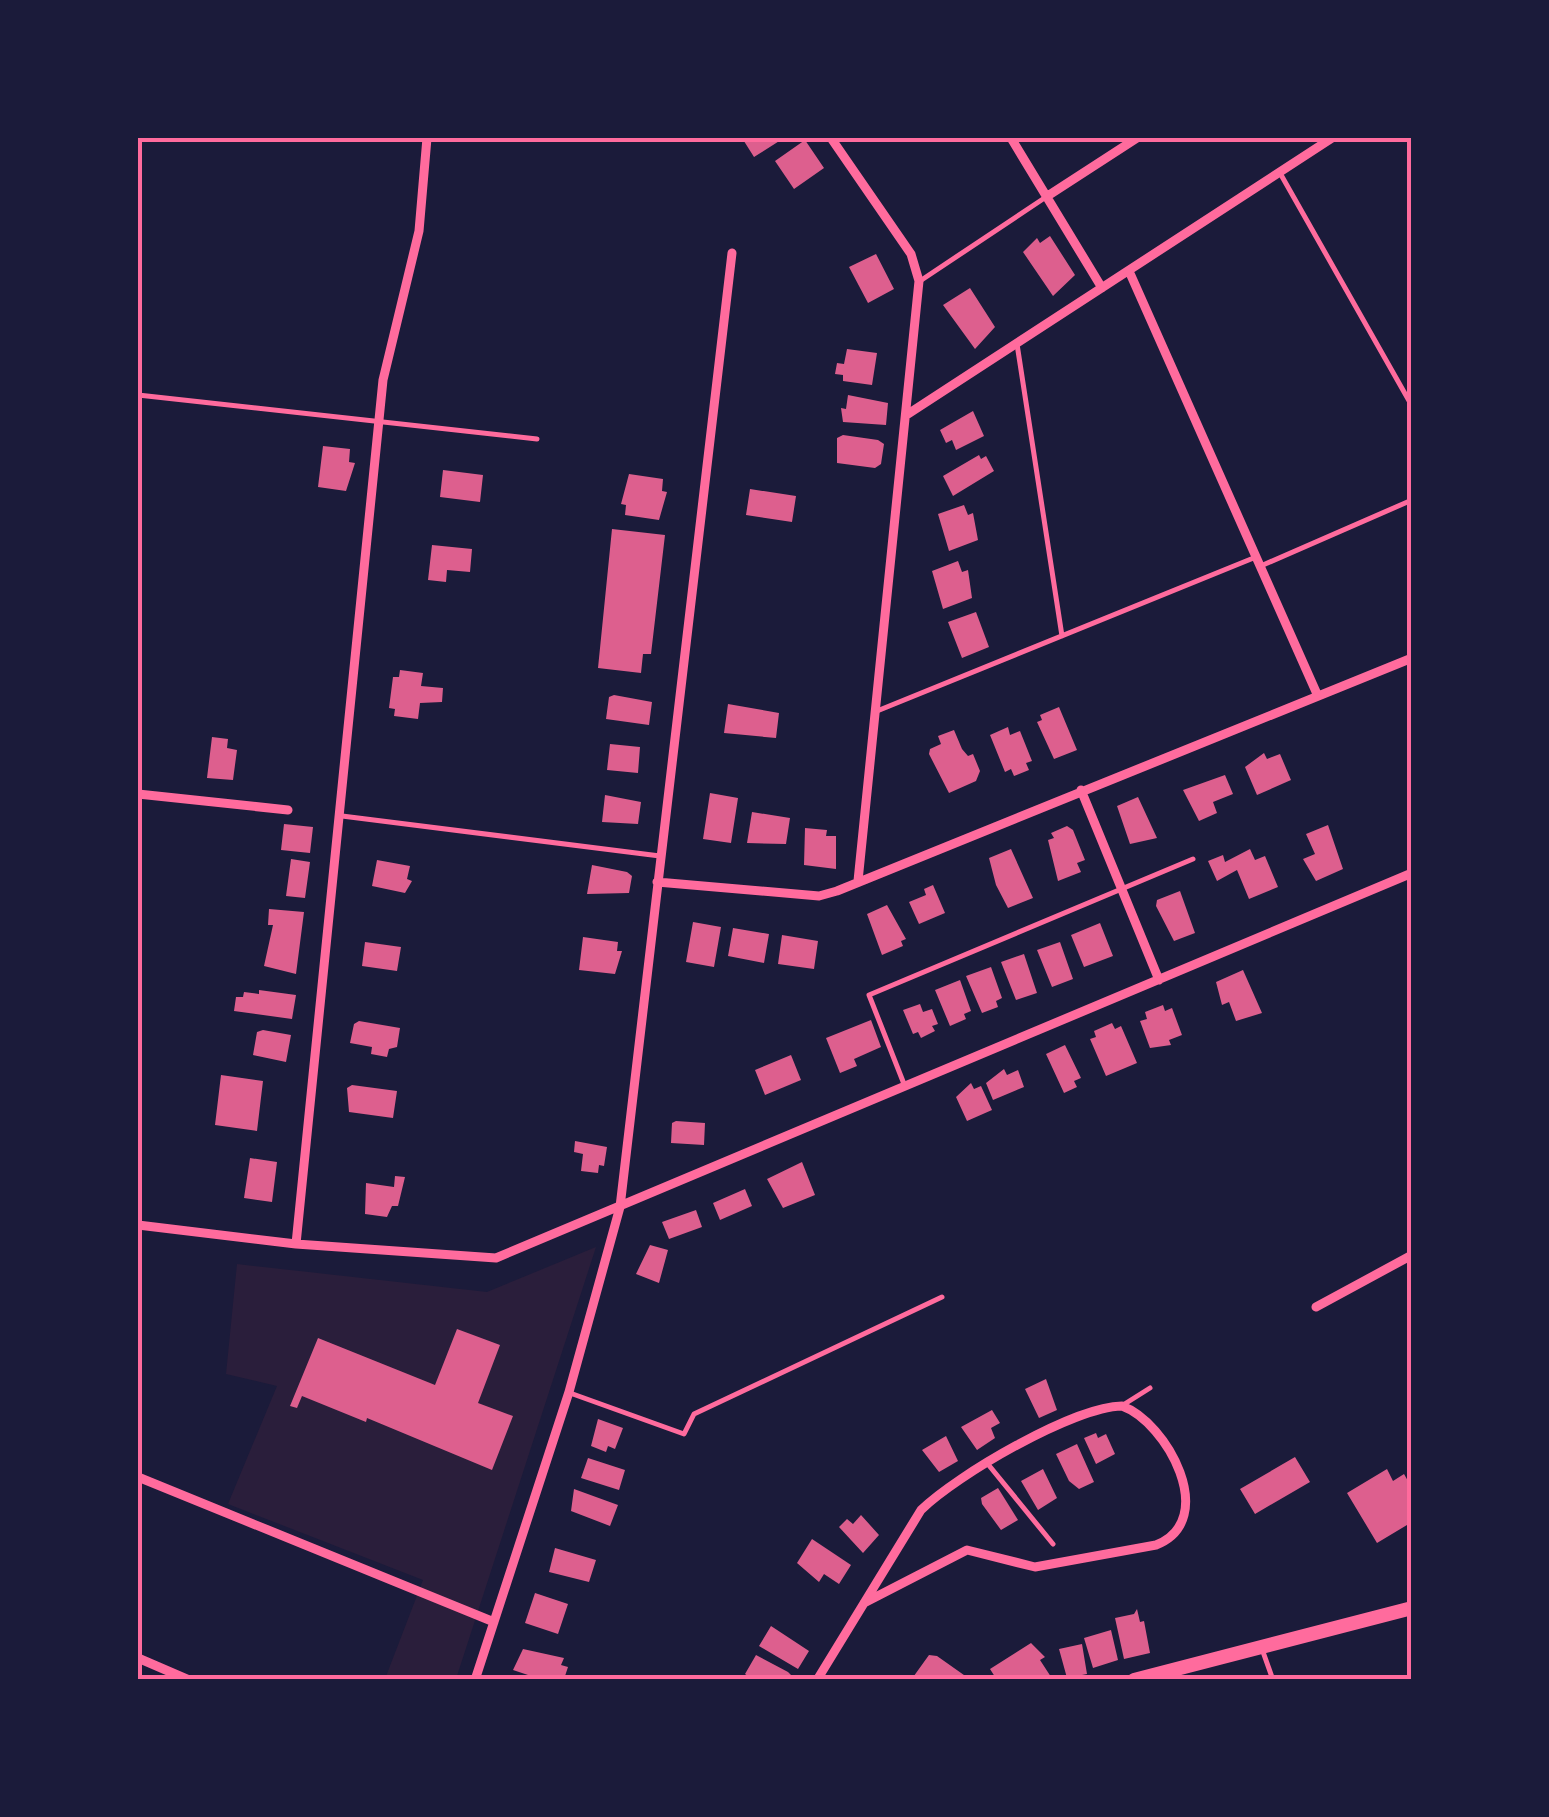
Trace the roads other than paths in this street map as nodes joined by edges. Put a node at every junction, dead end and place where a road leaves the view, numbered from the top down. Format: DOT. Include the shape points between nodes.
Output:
graph roads {
  1 [pos="427,138"];
  2 [pos="831,138"];
  3 [pos="1011,138"];
  4 [pos="1137,138"];
  5 [pos="1332,138"];
  6 [pos="1280,173"];
  7 [pos="1046,196"];
  8 [pos="732,253"];
  9 [pos="1129,271"];
  10 [pos="919,281"];
  11 [pos="1102,288"];
  12 [pos="1016,344"];
  13 [pos="138,395"];
  14 [pos="1412,406"];
  15 [pos="908,414"];
  16 [pos="379,419"];
  17 [pos="537,438"];
  18 [pos="1412,500"];
  19 [pos="1261,561"];
  20 [pos="1062,636"];
  21 [pos="1412,658"];
  22 [pos="1318,694"];
  23 [pos="877,711"];
  24 [pos="1080,790"];
  25 [pos="138,794"];
  26 [pos="288,810"];
  27 [pos="342,816"];
  28 [pos="660,856"];
  29 [pos="1193,860"];
  30 [pos="1412,873"];
  31 [pos="858,881"];
  32 [pos="657,882"];
  33 [pos="1121,889"];
  34 [pos="1160,980"];
  35 [pos="904,1086"];
  36 [pos="620,1208"];
  37 [pos="138,1225"];
  38 [pos="296,1244"];
  39 [pos="1412,1255"];
  40 [pos="942,1297"];
  41 [pos="1316,1308"];
  42 [pos="1150,1388"];
  43 [pos="569,1392"];
  44 [pos="1122,1406"];
  45 [pos="988,1462"];
  46 [pos="138,1477"];
  47 [pos="1053,1544"];
  48 [pos="864,1604"];
  49 [pos="1412,1608"];
  50 [pos="494,1622"];
  51 [pos="1260,1645"];
  52 [pos="138,1658"];
  53 [pos="189,1680"];
  54 [pos="475,1680"];
  55 [pos="817,1680"];
  56 [pos="1134,1680"];
  57 [pos="1273,1680"];
  1 -- 16 [label="street" via="419,231"];
  2 -- 10 [label="street" via="911,254"];
  3 -- 7 [label="street"];
  4 -- 7 [label="street"];
  5 -- 6 [label="street"];
  6 -- 9 [label="street"];
  6 -- 14 [label="lane"];
  7 -- 10 [label="lane"];
  7 -- 11 [label="street"];
  8 -- 28 [label="street"];
  9 -- 11 [label="street"];
  9 -- 19 [label="street"];
  10 -- 15 [label="street"];
  11 -- 12 [label="street"];
  12 -- 15 [label="street"];
  12 -- 20 [label="lane"];
  13 -- 16 [label="lane"];
  15 -- 23 [label="street"];
  16 -- 17 [label="lane"];
  16 -- 27 [label="street"];
  18 -- 19 [label="lane"];
  19 -- 20 [label="lane"];
  19 -- 22 [label="street"];
  20 -- 23 [label="lane"];
  21 -- 22 [label="street"];
  22 -- 24 [label="street"];
  23 -- 31 [label="street"];
  24 -- 31 [label="street"];
  24 -- 33 [label="street"];
  25 -- 26 [label="street"];
  27 -- 28 [label="lane"];
  27 -- 38 [label="street"];
  28 -- 32 [label="street"];
  29 -- 33 [label="lane"];
  30 -- 34 [label="street"];
  31 -- 32 [label="street" via="819,896"];
  32 -- 36 [label="street"];
  33 -- 34 [label="street"];
  33 -- 35 [label="lane" via="869,995"];
  34 -- 35 [label="street"];
  35 -- 36 [label="street"];
  36 -- 38 [label="street" via="496,1258"];
  36 -- 43 [label="street"];
  37 -- 38 [label="street"];
  39 -- 41 [label="street"];
  40 -- 43 [label="lane" via="694,1414 684,1434"];
  42 -- 44 [label="lane"];
  43 -- 50 [label="street"];
  44 -- 45 [label="street" via="1082,1415"];
  44 -- 48 [label="street" via="1153,1422 1187,1493 1187,1509 1167,1540 1035,1567 967,1550"];
  45 -- 47 [label="lane"];
  45 -- 48 [label="street" via="922,1510"];
  46 -- 50 [label="street"];
  48 -- 55 [label="street"];
  49 -- 51 [label="main road"];
  50 -- 54 [label="street"];
  51 -- 56 [label="main road"];
  51 -- 57 [label="lane"];
  52 -- 53 [label="street"];
}
